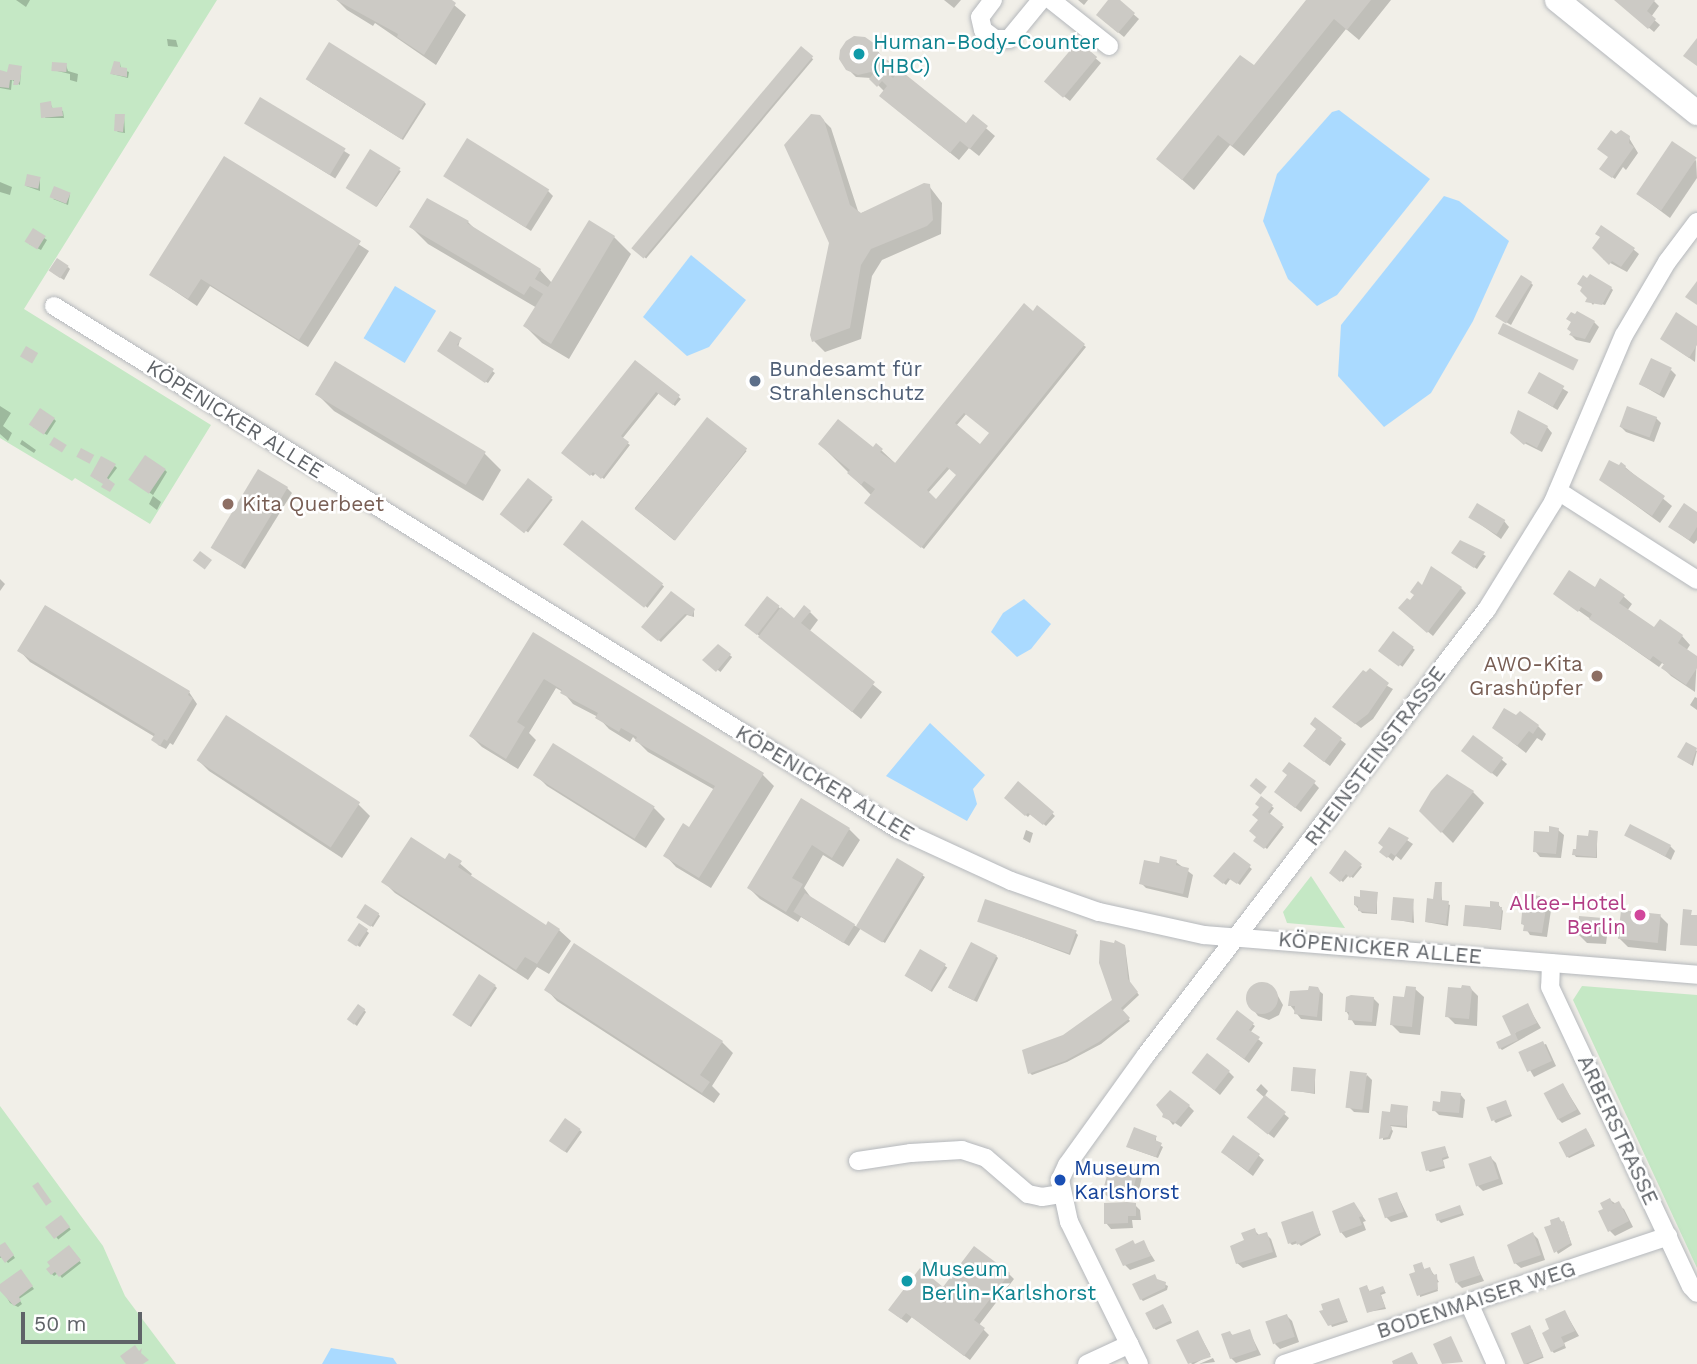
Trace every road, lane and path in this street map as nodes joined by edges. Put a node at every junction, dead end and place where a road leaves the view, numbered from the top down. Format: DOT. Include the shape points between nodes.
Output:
graph roads {
  1 [pos="993,0"];
  2 [pos="1041,0"];
  3 [pos="1051,0"];
  4 [pos="1557,0"];
  5 [pos="1109,46"];
  6 [pos="1697,113"];
  7 [pos="1697,222"];
  8 [pos="54,306"];
  9 [pos="1559,491"];
  10 [pos="1697,580"];
  11 [pos="1236,937"];
  12 [pos="1551,963"];
  13 [pos="1697,975"];
  14 [pos="858,1161"];
  15 [pos="1062,1194"];
  16 [pos="1668,1236"];
  17 [pos="1694,1290"];
  18 [pos="1469,1303"];
  19 [pos="1130,1344"];
  20 [pos="1087,1364"];
  21 [pos="1139,1364"];
  22 [pos="1284,1364"];
  23 [pos="1496,1364"];
  1 -- 2 [label="street" via="980,17 983,30 995,39 1009,39"];
  3 -- 5 [label="street"];
  4 -- 6 [label="street"];
  7 -- 9 [label="street, RHEINSTEINSTRASSE" via="1624,335"];
  8 -- 11 [label="street, KÖPENICKER ALLEE" via="924,844 1099,912 1204,935"];
  9 -- 10 [label="street"];
  9 -- 11 [label="street, RHEINSTEINSTRASSE" via="1487,609"];
  11 -- 12 [label="street, KÖPENICKER ALLEE"];
  11 -- 15 [label="street, RHEINSTEINSTRASSE" via="1075,1151 1060,1180"];
  12 -- 13 [label="street, KÖPENICKER ALLEE"];
  12 -- 16 [label="street, ARBERSTRASSE" via="1550,987"];
  14 -- 15 [label="street" via="962,1150 986,1158 1028,1194"];
  15 -- 19 [label="street" via="1069,1222"];
  16 -- 17 [label="street, ARBERSTRASSE"];
  16 -- 18 [label="street, BODENMAISER WEG"];
  18 -- 22 [label="street, BODENMAISER WEG"];
  18 -- 23 [label="street"];
  19 -- 20 [label="street"];
  19 -- 21 [label="street"];
}
